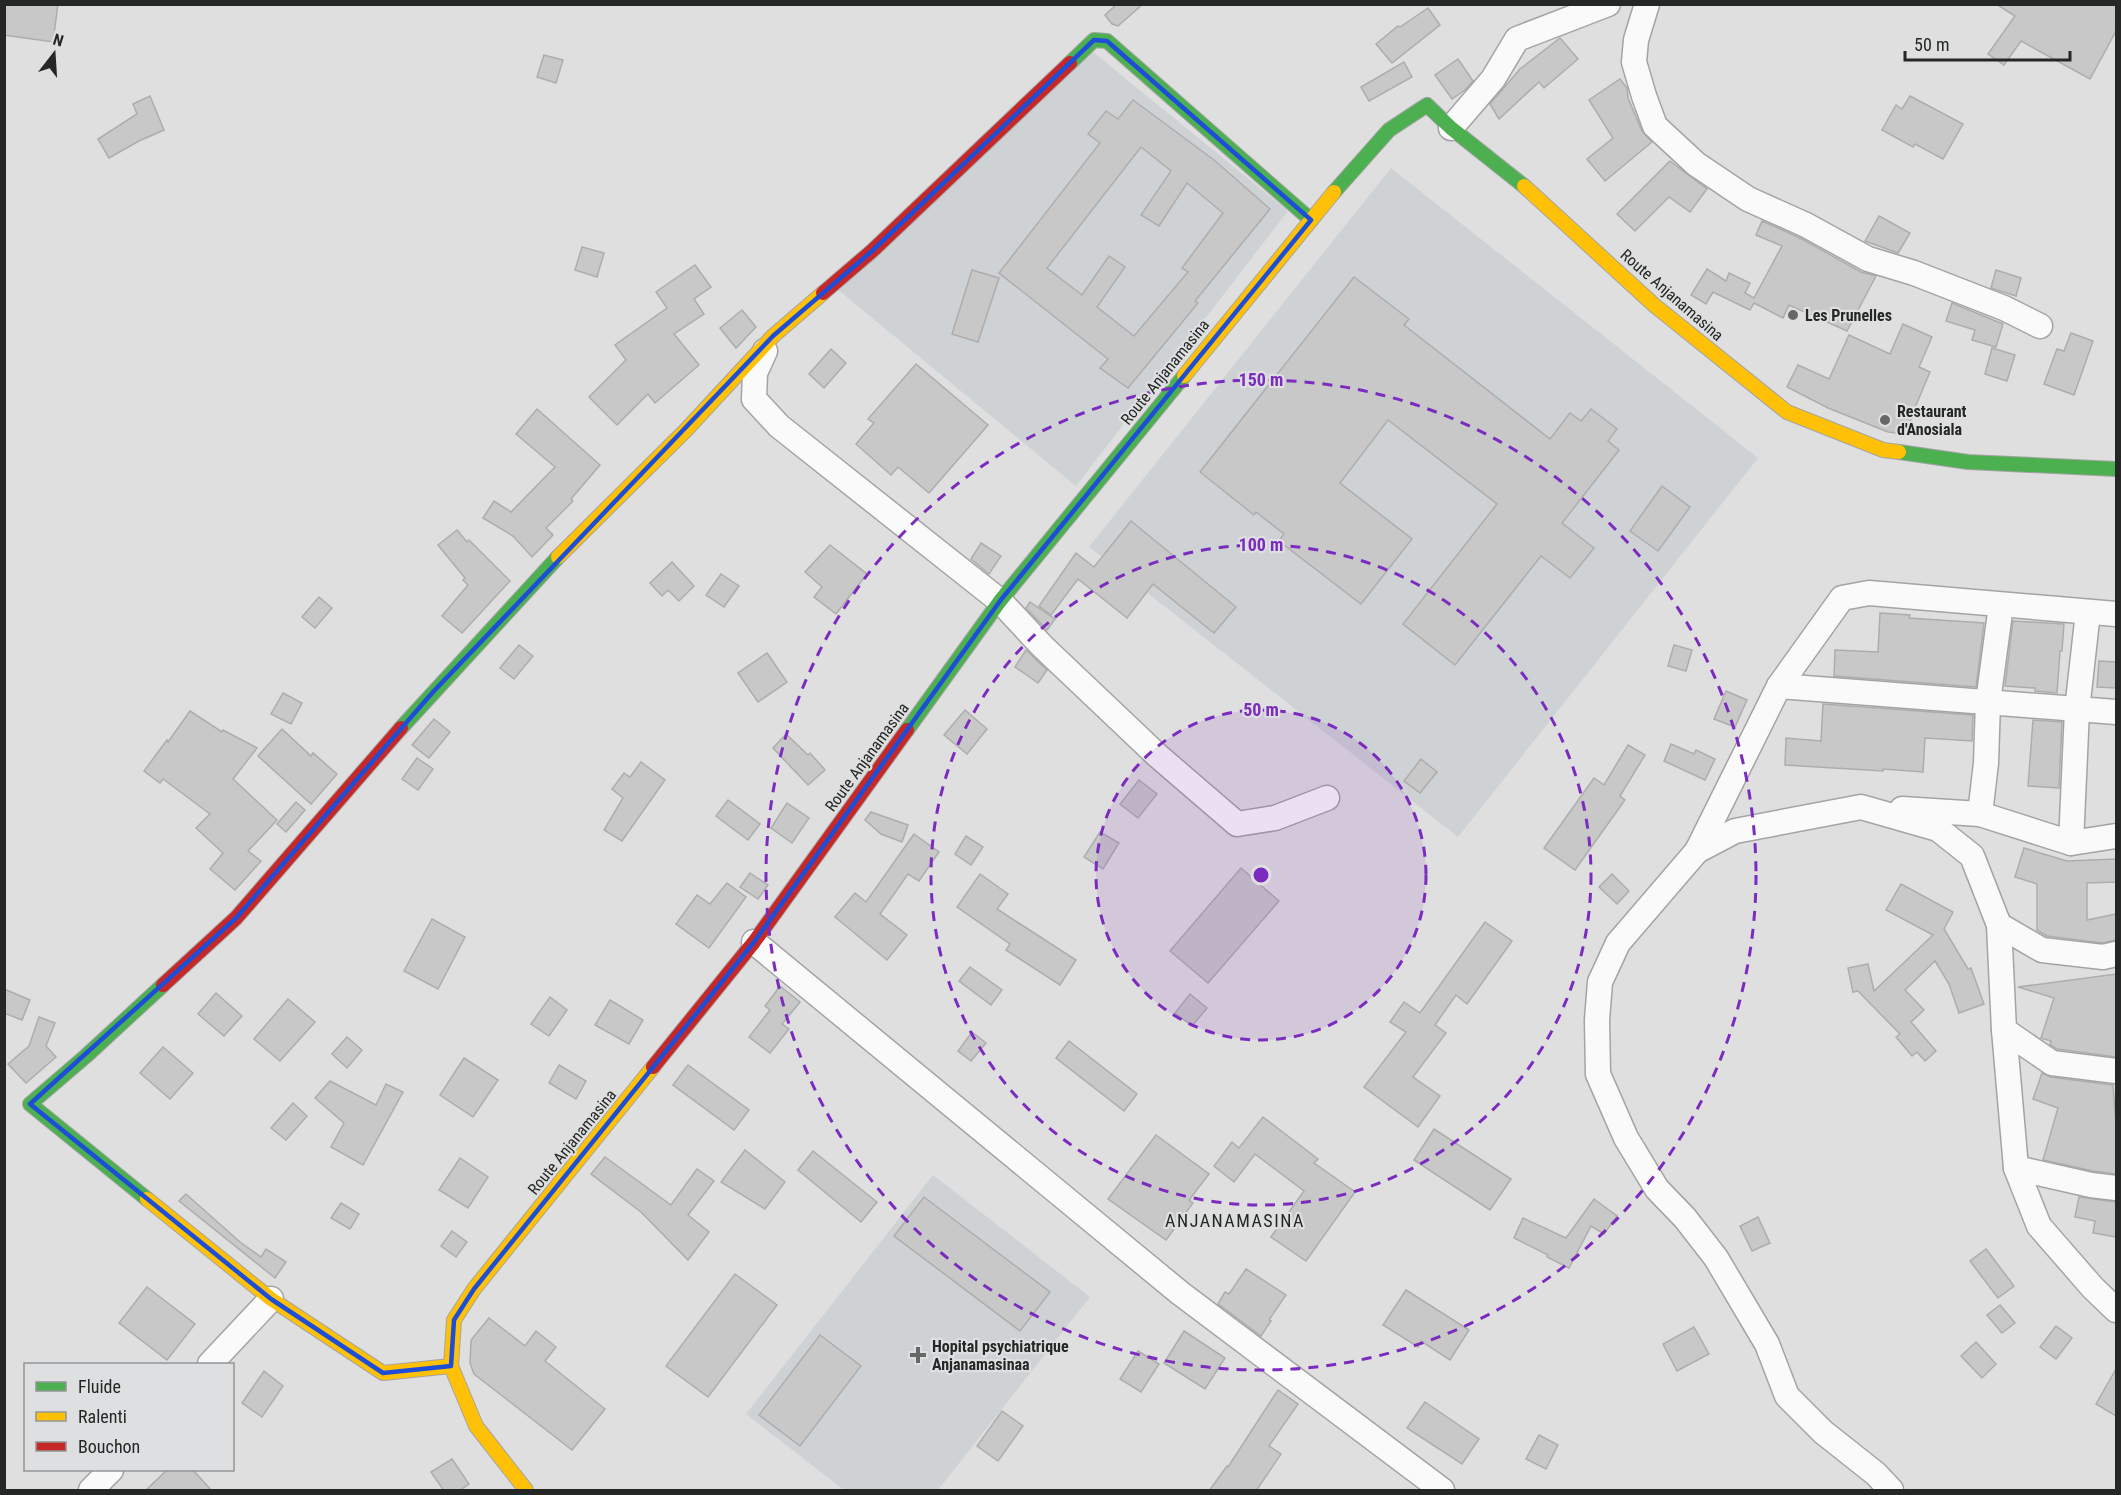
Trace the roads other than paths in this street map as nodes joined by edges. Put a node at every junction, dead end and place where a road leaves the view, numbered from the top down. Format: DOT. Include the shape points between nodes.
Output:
graph roads {
  1 [pos="1608,4"];
  2 [pos="1647,4"];
  3 [pos="1451,128"];
  4 [pos="1311,220"];
  5 [pos="2040,326"];
  6 [pos="773,336"];
  7 [pos="2116,469"];
  8 [pos="1000,601"];
  9 [pos="2001,605"];
  10 [pos="2088,612"];
  11 [pos="2116,614"];
  12 [pos="1779,686"];
  13 [pos="1988,702"];
  14 [pos="2077,710"];
  15 [pos="2116,712"];
  16 [pos="1327,798"];
  17 [pos="1861,807"];
  18 [pos="1980,814"];
  19 [pos="2116,836"];
  20 [pos="2071,843"];
  21 [pos="1697,851"];
  22 [pos="1999,925"];
  23 [pos="753,942"];
  24 [pos="2116,954"];
  25 [pos="2004,1030"];
  26 [pos="2116,1071"];
  27 [pos="2016,1168"];
  28 [pos="2116,1188"];
  29 [pos="272,1299"];
  30 [pos="2114,1305"];
  31 [pos="212,1363"];
  32 [pos="450,1366"];
  33 [pos="110,1471"];
  34 [pos="91,1491"];
  35 [pos="526,1491"];
  36 [pos="1442,1491"];
  37 [pos="1891,1491"];
  1 -- 3 [label="street" via="1518,39 1493,79"];
  2 -- 5 [label="street" via="1634,62 1644,96 1655,126 1696,164 1748,199 1868,259 2004,308"];
  3 -- 4 [label="street, Route Anjanamasina" via="1427,105 1389,130"];
  3 -- 7 [label="street, Route Anjanamasina" via="1526,186 1654,304 1787,412 1883,450 1968,462"];
  4 -- 6 [label="street" via="1107,41 1094,40 872,251"];
  4 -- 8 [label="street, Route Anjanamasina"];
  6 -- 8 [label="street" via="755,373 754,399 779,426"];
  6 -- 29 [label="street" via="686,430 569,545 433,692 236,918 30,1104"];
  8 -- 16 [label="street" via="1158,756 1238,824 1275,819"];
  8 -- 23 [label="street, Route Anjanamasina"];
  9 -- 10 [label="street"];
  9 -- 12 [label="street" via="1869,594 1842,598"];
  9 -- 13 [label="street"];
  10 -- 11 [label="street"];
  10 -- 14 [label="street"];
  12 -- 13 [label="street"];
  12 -- 21 [label="street"];
  13 -- 14 [label="street"];
  13 -- 18 [label="street"];
  14 -- 15 [label="street"];
  14 -- 20 [label="street"];
  17 -- 18 [label="street"];
  17 -- 21 [label="street" via="1735,831"];
  17 -- 22 [label="street" via="1938,829 1972,856"];
  18 -- 20 [label="street"];
  19 -- 20 [label="street"];
  21 -- 37 [label="street" via="1618,942 1600,982 1598,1074 1626,1138 1657,1189 1716,1258 1767,1344 1787,1396"];
  22 -- 24 [label="street" via="2042,950 2103,957"];
  22 -- 25 [label="street"];
  23 -- 32 [label="street, Route Anjanamasina" via="474,1289 454,1320"];
  23 -- 36 [label="street" via="1179,1293"];
  25 -- 26 [label="street" via="2052,1063"];
  25 -- 27 [label="street"];
  27 -- 28 [label="street"];
  27 -- 30 [label="street" via="2039,1226 2092,1288"];
  29 -- 31 [label="street"];
  29 -- 32 [label="street" via="383,1373"];
  32 -- 35 [label="street" via="476,1426"];
  33 -- 34 [label="street"];
}
